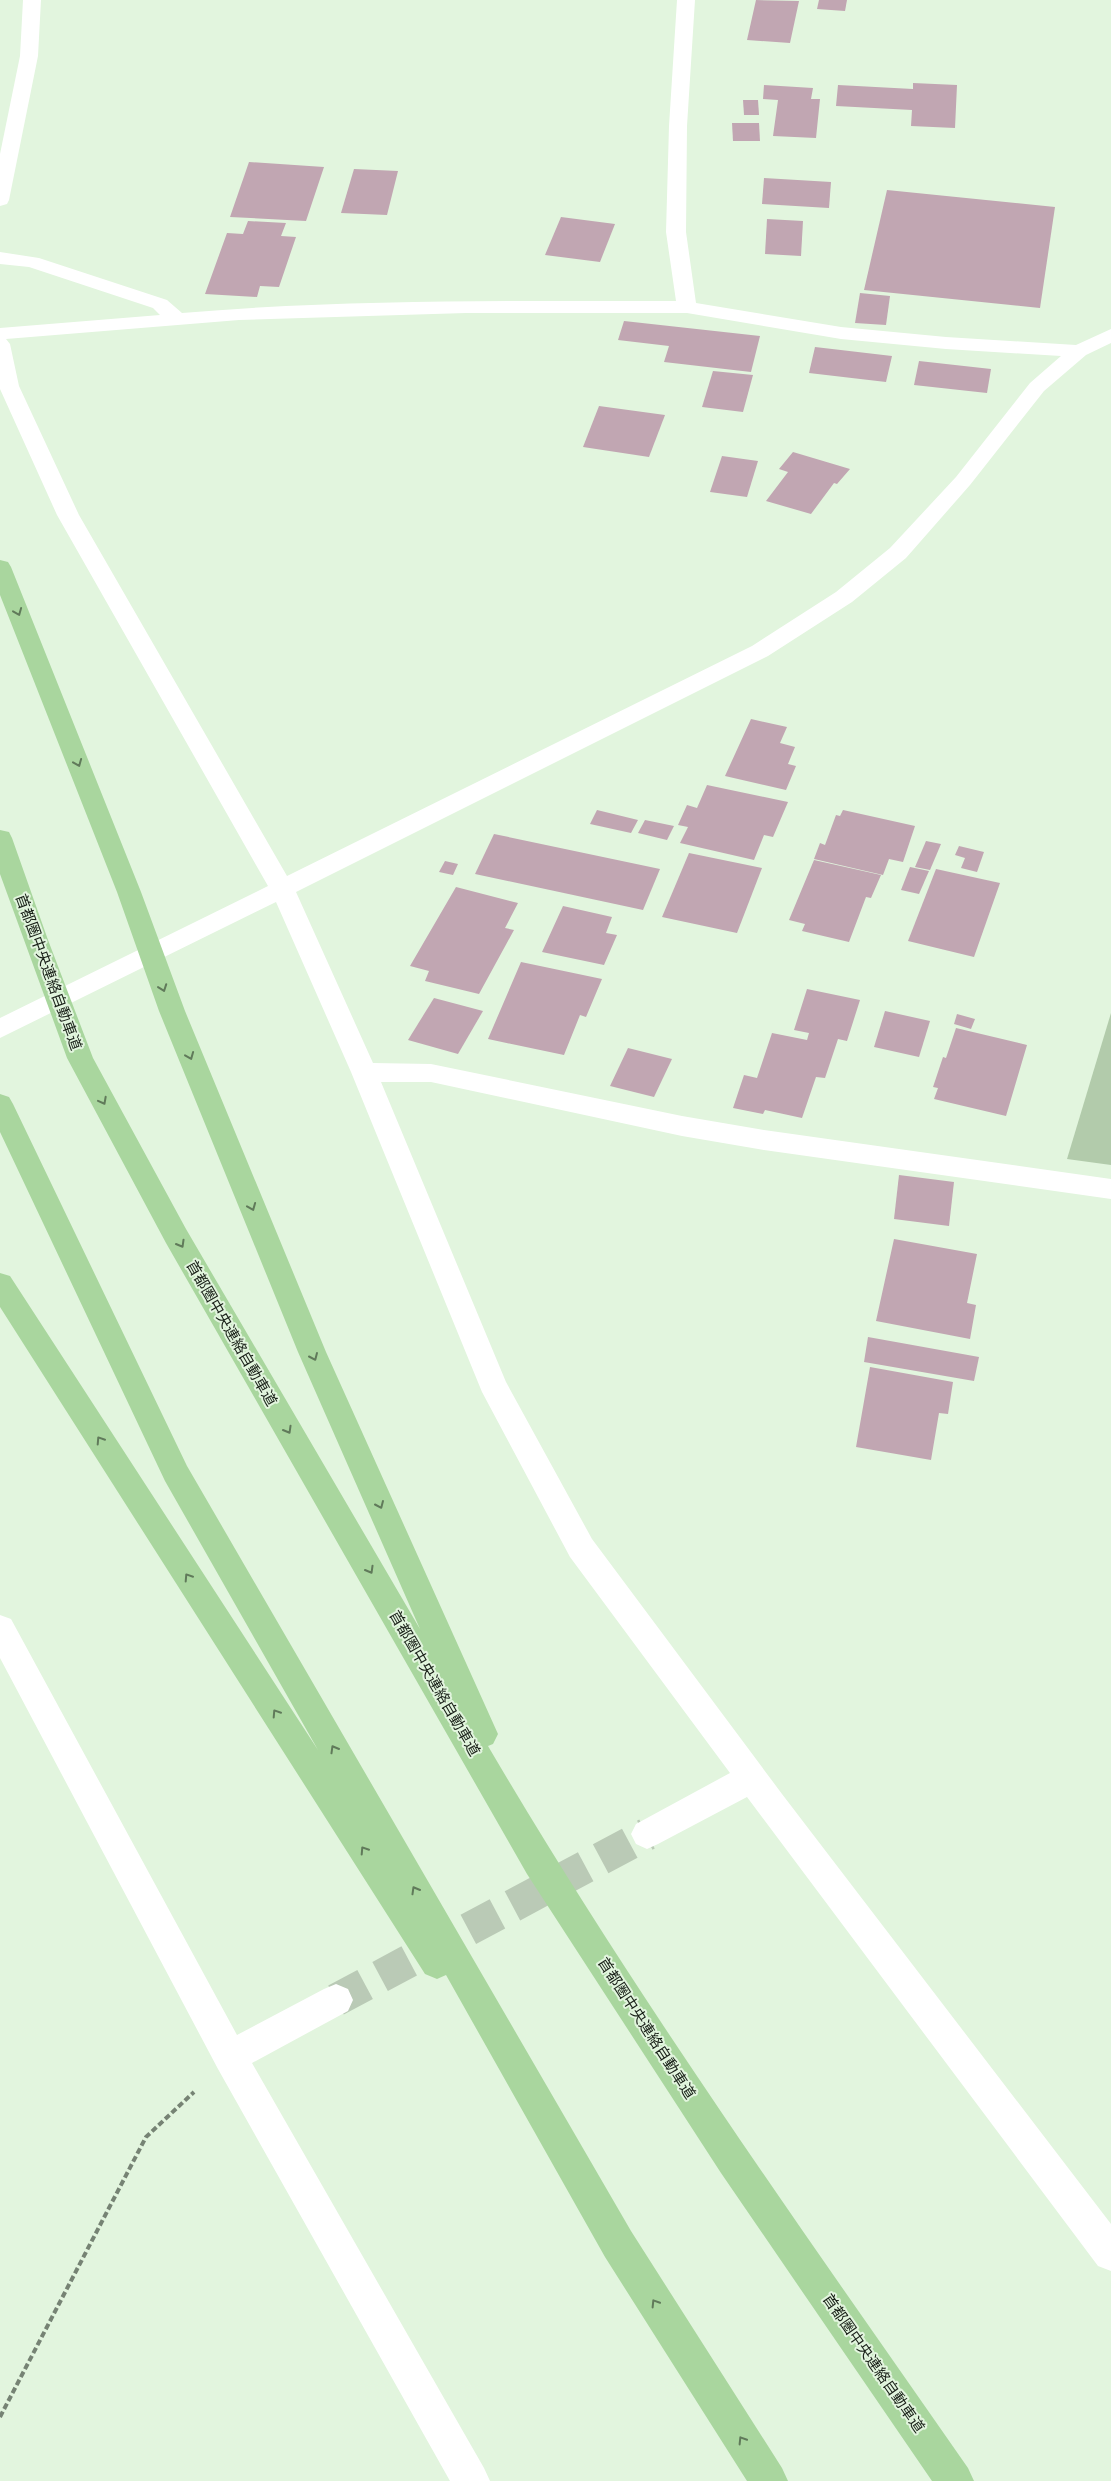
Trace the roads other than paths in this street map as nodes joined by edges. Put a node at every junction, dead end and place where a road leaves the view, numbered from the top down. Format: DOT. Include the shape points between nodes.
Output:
graph roads {
  1 [pos="32,0"];
  2 [pos="686,0"];
  3 [pos="0,200"];
  4 [pos="0,258"];
  5 [pos="688,307"];
  6 [pos="177,319"];
  7 [pos="0,334"];
  8 [pos="1111,335"];
  9 [pos="0,344"];
  10 [pos="1079,351"];
  11 [pos="0,567"];
  12 [pos="0,838"];
  13 [pos="282,888"];
  14 [pos="0,1029"];
  15 [pos="364,1072"];
  16 [pos="0,1104"];
  17 [pos="1111,1189"];
  18 [pos="0,1284"];
  19 [pos="0,1628"];
  20 [pos="751,1778"];
  21 [pos="647,1834"];
  22 [pos="539,1863"];
  23 [pos="336,2000"];
  24 [pos="230,2057"];
  25 [pos="618,2244"];
  26 [pos="1111,2253"];
  27 [pos="471,2481"];
  28 [pos="769,2481"];
  29 [pos="955,2481"];
  1 -- 3 [label="street" via="29,56"];
  2 -- 5 [label="street" via="678,126 676,232"];
  4 -- 6 [label="street" via="32,262 160,304"];
  5 -- 6 [label="street" via="466,307"];
  5 -- 10 [label="street" via="841,332 946,343"];
  6 -- 7 [label="street"];
  8 -- 10 [label="street"];
  9 -- 13 [label="street" via="9,386 68,515"];
  10 -- 13 [label="street" via="1037,387 963,481 898,553 844,597 760,651"];
  11 -- 22 [label="highway, one-way" via="129,892 172,1011 312,1352"];
  12 -- 22 [label="highway, 首都圏中央連絡自動車道, one-way" via="80,1058 176,1236"];
  13 -- 14 [label="street"];
  13 -- 15 [label="street"];
  15 -- 17 [label="street" via="431,1072 682,1126"];
  15 -- 20 [label="street" via="492,1384 576,1540"];
  25 -- 16 [label="highway, one-way" via="175,1472"];
  25 -- 18 [label="highway, one-way"];
  19 -- 24 [label="street"];
  20 -- 21 [label="street"];
  20 -- 26 [label="street"];
  22 -- 29 [label="highway, 首都圏中央連絡自動車道" via="733,2161"];
  23 -- 24 [label="street"];
  24 -- 27 [label="street"];
  28 -- 25 [label="highway, one-way"];
}
